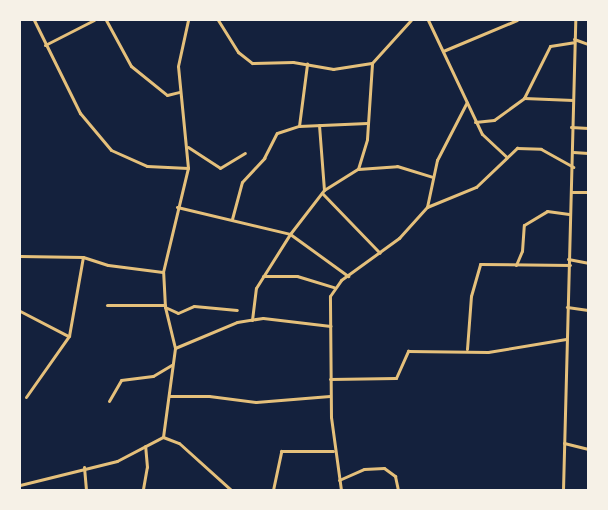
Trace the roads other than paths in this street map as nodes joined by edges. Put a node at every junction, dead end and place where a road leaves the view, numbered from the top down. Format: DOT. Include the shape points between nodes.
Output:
graph roads {
  1 [pos="34,20"];
  2 [pos="94,20"];
  3 [pos="106,20"];
  4 [pos="188,20"];
  5 [pos="218,20"];
  6 [pos="411,20"];
  7 [pos="428,20"];
  8 [pos="517,20"];
  9 [pos="575,20"];
  10 [pos="574,41"];
  11 [pos="588,44"];
  12 [pos="45,45"];
  13 [pos="443,51"];
  14 [pos="372,63"];
  15 [pos="307,64"];
  16 [pos="179,92"];
  17 [pos="524,98"];
  18 [pos="573,100"];
  19 [pos="467,102"];
  20 [pos="368,123"];
  21 [pos="476,123"];
  22 [pos="319,125"];
  23 [pos="299,126"];
  24 [pos="571,126"];
  25 [pos="588,128"];
  26 [pos="187,146"];
  27 [pos="573,152"];
  28 [pos="245,153"];
  29 [pos="588,153"];
  30 [pos="506,156"];
  31 [pos="573,167"];
  32 [pos="188,168"];
  33 [pos="358,169"];
  34 [pos="432,177"];
  35 [pos="323,192"];
  36 [pos="572,192"];
  37 [pos="588,192"];
  38 [pos="177,207"];
  39 [pos="427,207"];
  40 [pos="569,214"];
  41 [pos="232,219"];
  42 [pos="290,234"];
  43 [pos="380,254"];
  44 [pos="20,256"];
  45 [pos="83,257"];
  46 [pos="568,259"];
  47 [pos="588,262"];
  48 [pos="570,265"];
  49 [pos="516,266"];
  50 [pos="163,272"];
  51 [pos="263,276"];
  52 [pos="348,276"];
  53 [pos="334,287"];
  54 [pos="107,305"];
  55 [pos="165,306"];
  56 [pos="567,307"];
  57 [pos="237,310"];
  58 [pos="588,310"];
  59 [pos="20,311"];
  60 [pos="252,320"];
  61 [pos="332,326"];
  62 [pos="69,336"];
  63 [pos="566,339"];
  64 [pos="176,348"];
  65 [pos="467,349"];
  66 [pos="172,364"];
  67 [pos="330,379"];
  68 [pos="170,396"];
  69 [pos="330,396"];
  70 [pos="26,397"];
  71 [pos="108,401"];
  72 [pos="163,437"];
  73 [pos="564,443"];
  74 [pos="145,446"];
  75 [pos="588,448"];
  76 [pos="334,451"];
  77 [pos="84,467"];
  78 [pos="339,480"];
  79 [pos="222,483"];
  80 [pos="20,485"];
  81 [pos="143,489"];
  82 [pos="86,490"];
  83 [pos="221,490"];
  84 [pos="231,490"];
  85 [pos="273,490"];
  86 [pos="341,490"];
  87 [pos="398,490"];
  88 [pos="563,490"];
  1 -- 12 [label="street"];
  2 -- 12 [label="street"];
  3 -- 16 [label="street" via="131,66 167,96"];
  4 -- 16 [label="street" via="178,57"];
  5 -- 15 [label="street" via="249,62"];
  6 -- 14 [label="street"];
  7 -- 13 [label="street"];
  8 -- 13 [label="street"];
  9 -- 10 [label="street"];
  10 -- 11 [label="street"];
  10 -- 17 [label="street" via="550,46"];
  10 -- 18 [label="street"];
  12 -- 32 [label="street" via="80,113 111,150 147,166"];
  13 -- 19 [label="street"];
  14 -- 15 [label="street" via="333,69"];
  14 -- 20 [label="street"];
  15 -- 23 [label="street"];
  16 -- 26 [label="street"];
  17 -- 18 [label="street"];
  17 -- 21 [label="street" via="494,120"];
  18 -- 24 [label="street"];
  19 -- 21 [label="street"];
  19 -- 34 [label="street"];
  20 -- 22 [label="street"];
  20 -- 33 [label="street"];
  21 -- 30 [label="street" via="487,141"];
  22 -- 23 [label="street"];
  22 -- 35 [label="street"];
  23 -- 41 [label="street" via="272,137 264,158 242,182"];
  24 -- 25 [label="street"];
  24 -- 27 [label="street"];
  26 -- 28 [label="street" via="220,168"];
  26 -- 32 [label="street"];
  27 -- 29 [label="street"];
  27 -- 31 [label="street"];
  30 -- 31 [label="street" via="517,148 534,147"];
  30 -- 39 [label="street" via="476,187"];
  31 -- 36 [label="street"];
  32 -- 38 [label="street"];
  33 -- 34 [label="street" via="397,166"];
  33 -- 35 [label="street"];
  34 -- 39 [label="street"];
  35 -- 42 [label="street"];
  35 -- 43 [label="street"];
  36 -- 37 [label="street"];
  36 -- 40 [label="street"];
  38 -- 41 [label="street"];
  38 -- 50 [label="street"];
  39 -- 43 [label="street"];
  40 -- 46 [label="street"];
  40 -- 49 [label="street" via="547,211 524,225 522,251"];
  41 -- 42 [label="street"];
  42 -- 51 [label="street"];
  42 -- 52 [label="street"];
  43 -- 52 [label="street"];
  44 -- 45 [label="street"];
  45 -- 50 [label="street" via="108,265"];
  45 -- 62 [label="street"];
  46 -- 47 [label="street"];
  46 -- 48 [label="street"];
  48 -- 49 [label="street"];
  48 -- 56 [label="street"];
  49 -- 65 [label="street" via="478,266"];
  50 -- 55 [label="street"];
  51 -- 53 [label="street" via="297,276"];
  51 -- 60 [label="street" via="252,300"];
  52 -- 53 [label="street"];
  53 -- 61 [label="street" via="330,306"];
  54 -- 55 [label="street"];
  55 -- 57 [label="street" via="178,313 194,306"];
  55 -- 64 [label="street"];
  56 -- 58 [label="street"];
  56 -- 63 [label="street"];
  59 -- 62 [label="street"];
  60 -- 61 [label="street" via="275,317"];
  60 -- 64 [label="street"];
  61 -- 67 [label="street"];
  62 -- 70 [label="street"];
  63 -- 65 [label="street" via="502,350"];
  63 -- 73 [label="street"];
  64 -- 66 [label="street"];
  65 -- 67 [label="street" via="408,351 396,378"];
  66 -- 68 [label="street"];
  66 -- 71 [label="street" via="153,376 121,380"];
  67 -- 69 [label="street"];
  68 -- 69 [label="street" via="256,402"];
  68 -- 72 [label="street"];
  69 -- 76 [label="street"];
  72 -- 74 [label="street"];
  72 -- 79 [label="street" via="179,443"];
  73 -- 75 [label="street"];
  73 -- 88 [label="street"];
  74 -- 77 [label="street" via="117,461"];
  74 -- 81 [label="street"];
  76 -- 78 [label="street"];
  76 -- 85 [label="street" via="281,451"];
  77 -- 80 [label="street"];
  77 -- 82 [label="street"];
  78 -- 86 [label="street"];
  78 -- 87 [label="street" via="364,469 384,468 395,476"];
  79 -- 83 [label="street"];
  79 -- 84 [label="street"];
}
